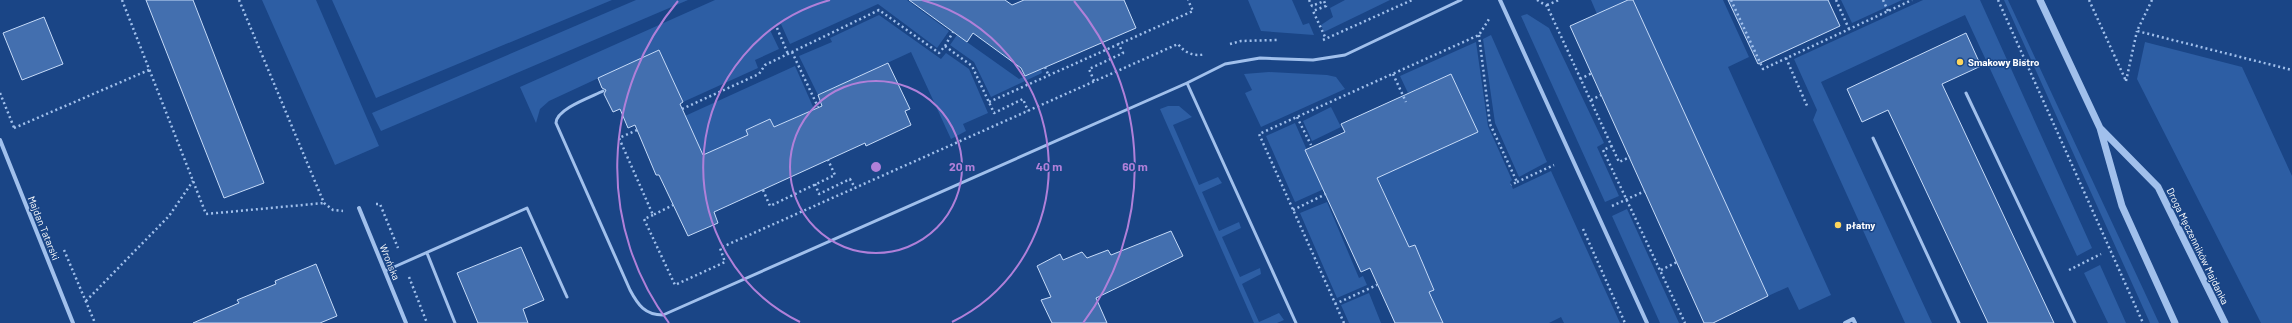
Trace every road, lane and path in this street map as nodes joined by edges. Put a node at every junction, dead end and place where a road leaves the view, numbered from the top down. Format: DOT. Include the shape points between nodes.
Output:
graph roads {
  1 [pos="122,0"];
  2 [pos="239,0"];
  3 [pos="1188,0"];
  4 [pos="1309,0"];
  5 [pos="1412,0"];
  6 [pos="1462,0"];
  7 [pos="1500,0"];
  8 [pos="1537,0"];
  9 [pos="1559,0"];
  10 [pos="1731,0"];
  11 [pos="1836,0"];
  12 [pos="1883,0"];
  13 [pos="1912,0"];
  14 [pos="1998,0"];
  15 [pos="2040,0"];
  16 [pos="2089,0"];
  17 [pos="2152,0"];
  18 [pos="1547,6"];
  19 [pos="1888,11"];
  20 [pos="1492,24"];
  21 [pos="777,28"];
  22 [pos="1849,29"];
  23 [pos="2137,31"];
  24 [pos="954,32"];
  25 [pos="1479,35"];
  26 [pos="1326,39"];
  27 [pos="1285,41"];
  28 [pos="1320,41"];
  29 [pos="1118,43"];
  30 [pos="1227,45"];
  31 [pos="945,46"];
  32 [pos="792,52"];
  33 [pos="1208,52"];
  34 [pos="788,54"];
  35 [pos="1786,58"];
  36 [pos="1045,68"];
  37 [pos="149,70"];
  38 [pos="2292,70"];
  39 [pos="1592,73"];
  40 [pos="1048,74"];
  41 [pos="1393,74"];
  42 [pos="1580,79"];
  43 [pos="1094,81"];
  44 [pos="1187,83"];
  45 [pos="603,91"];
  46 [pos="1966,93"];
  47 [pos="1601,95"];
  48 [pos="1590,100"];
  49 [pos="989,102"];
  50 [pos="1406,102"];
  51 [pos="818,107"];
  52 [pos="1808,108"];
  53 [pos="682,109"];
  54 [pos="1028,111"];
  55 [pos="1297,117"];
  56 [pos="14,128"];
  57 [pos="2100,128"];
  58 [pos="637,130"];
  59 [pos="1874,138"];
  60 [pos="0,140"];
  61 [pos="1311,145"];
  62 [pos="1612,146"];
  63 [pos="1630,157"];
  64 [pos="1551,158"];
  65 [pos="828,160"];
  66 [pos="1554,165"];
  67 [pos="1557,171"];
  68 [pos="193,181"];
  69 [pos="1517,182"];
  70 [pos="815,184"];
  71 [pos="1511,185"];
  72 [pos="855,188"];
  73 [pos="763,190"];
  74 [pos="1644,190"];
  75 [pos="1326,194"];
  76 [pos="1628,199"];
  77 [pos="673,205"];
  78 [pos="359,208"];
  79 [pos="1608,208"];
  80 [pos="1293,210"];
  81 [pos="654,215"];
  82 [pos="1583,228"];
  83 [pos="427,253"];
  84 [pos="2101,254"];
  85 [pos="1677,262"];
  86 [pos="1661,270"];
  87 [pos="385,271"];
  88 [pos="2065,272"];
  89 [pos="1377,285"];
  90 [pos="567,297"];
  91 [pos="86,301"];
  92 [pos="1335,304"];
  93 [pos="73,323"];
  94 [pos="406,323"];
  95 [pos="455,323"];
  96 [pos="1296,323"];
  97 [pos="1344,323"];
  98 [pos="1625,323"];
  99 [pos="1647,323"];
  100 [pos="1685,323"];
  101 [pos="1845,323"];
  102 [pos="1855,323"];
  103 [pos="1959,323"];
  104 [pos="2075,323"];
  105 [pos="2143,323"];
  106 [pos="2175,323"];
  107 [pos="2225,323"];
  1 -- 37 [label="path"];
  2 -- 68 [label="path" via="324,203 206,214"];
  3 -- 29 [label="path" via="1193,11"];
  4 -- 26 [label="path" via="1312,6 1324,1 1326,6 1313,11"];
  5 -- 26 [label="path"];
  6 -- 44 [label="lane" via="1345,55 1313,60 1260,58 1225,64"];
  7 -- 99 [label="street"];
  8 -- 18 [label="path"];
  9 -- 18 [label="path"];
  10 -- 35 [label="path" via="1763,69"];
  11 -- 22 [label="path"];
  12 -- 19 [label="path"];
  13 -- 19 [label="path"];
  14 -- 105 [label="path"];
  15 -- 57 [label="street, Droga Męczenników Majdanka"];
  16 -- 23 [label="path" via="2126,81"];
  17 -- 23 [label="path"];
  18 -- 42 [label="path"];
  19 -- 22 [label="path"];
  20 -- 25 [label="path" via="1488,17"];
  21 -- 34 [label="path"];
  22 -- 35 [label="path"];
  23 -- 38 [label="path"];
  24 -- 31 [label="path"];
  25 -- 41 [label="path"];
  25 -- 69 [label="path" via="1490,124"];
  26 -- 28 [label="path"];
  27 -- 30 [label="path" via="1264,39"];
  29 -- 40 [label="path"];
  29 -- 43 [label="path" via="1123,54 1089,69"];
  31 -- 32 [label="path" via="940,53 879,10"];
  31 -- 49 [label="path" via="972,66"];
  32 -- 34 [label="path"];
  32 -- 51 [label="path"];
  33 -- 43 [label="path" via="1200,55 1191,54 1178,44"];
  34 -- 53 [label="path" via="766,65 759,74"];
  35 -- 52 [label="path"];
  36 -- 40 [label="path"];
  37 -- 56 [label="path"];
  37 -- 68 [label="path"];
  39 -- 42 [label="path"];
  40 -- 49 [label="path"];
  41 -- 50 [label="path"];
  41 -- 55 [label="path"];
  42 -- 48 [label="path"];
  43 -- 54 [label="path"];
  44 -- 45 [label="lane" via="670,312 658,315 644,310 630,290 556,123 562,111"];
  44 -- 96 [label="lane"];
  46 -- 104 [label="lane"];
  47 -- 48 [label="path"];
  48 -- 62 [label="path"];
  49 -- 54 [label="path" via="994,113 1023,99"];
  54 -- 72 [label="path"];
  55 -- 61 [label="path"];
  55 -- 80 [label="path" via="1259,134"];
  57 -- 106 [label="street, Droga Męczenników Majdanka" via="2122,206"];
  57 -- 107 [label="street, Droga Męczenników Majdanka" via="2158,187"];
  58 -- 81 [label="path" via="618,138"];
  59 -- 103 [label="lane"];
  60 -- 93 [label="street, Majdan Tatarski"];
  62 -- 63 [label="path" via="1619,162"];
  62 -- 76 [label="path" via="1603,150"];
  64 -- 66 [label="path"];
  65 -- 70 [label="path" via="835,174"];
  66 -- 67 [label="path"];
  66 -- 69 [label="path"];
  68 -- 91 [label="path" via="169,216"];
  69 -- 71 [label="path"];
  70 -- 72 [label="path" via="819,194 850,178"];
  70 -- 73 [label="path" via="770,206"];
  72 -- 81 [label="path" via="720,248 725,262 675,285 644,219"];
  74 -- 76 [label="path"];
  75 -- 80 [label="path"];
  76 -- 79 [label="path"];
  76 -- 86 [label="path"];
  77 -- 81 [label="path"];
  78 -- 87 [label="street, Wrońska"];
  80 -- 92 [label="path"];
  82 -- 98 [label="path"];
  83 -- 87 [label="lane"];
  83 -- 90 [label="lane" via="527,208"];
  83 -- 95 [label="lane"];
  84 -- 88 [label="path"];
  85 -- 86 [label="path"];
  86 -- 100 [label="path"];
  87 -- 94 [label="street, Wrońska"];
  89 -- 92 [label="path"];
  92 -- 97 [label="path"];
  101 -- 102 [label="street" via="1853,320"];
}
